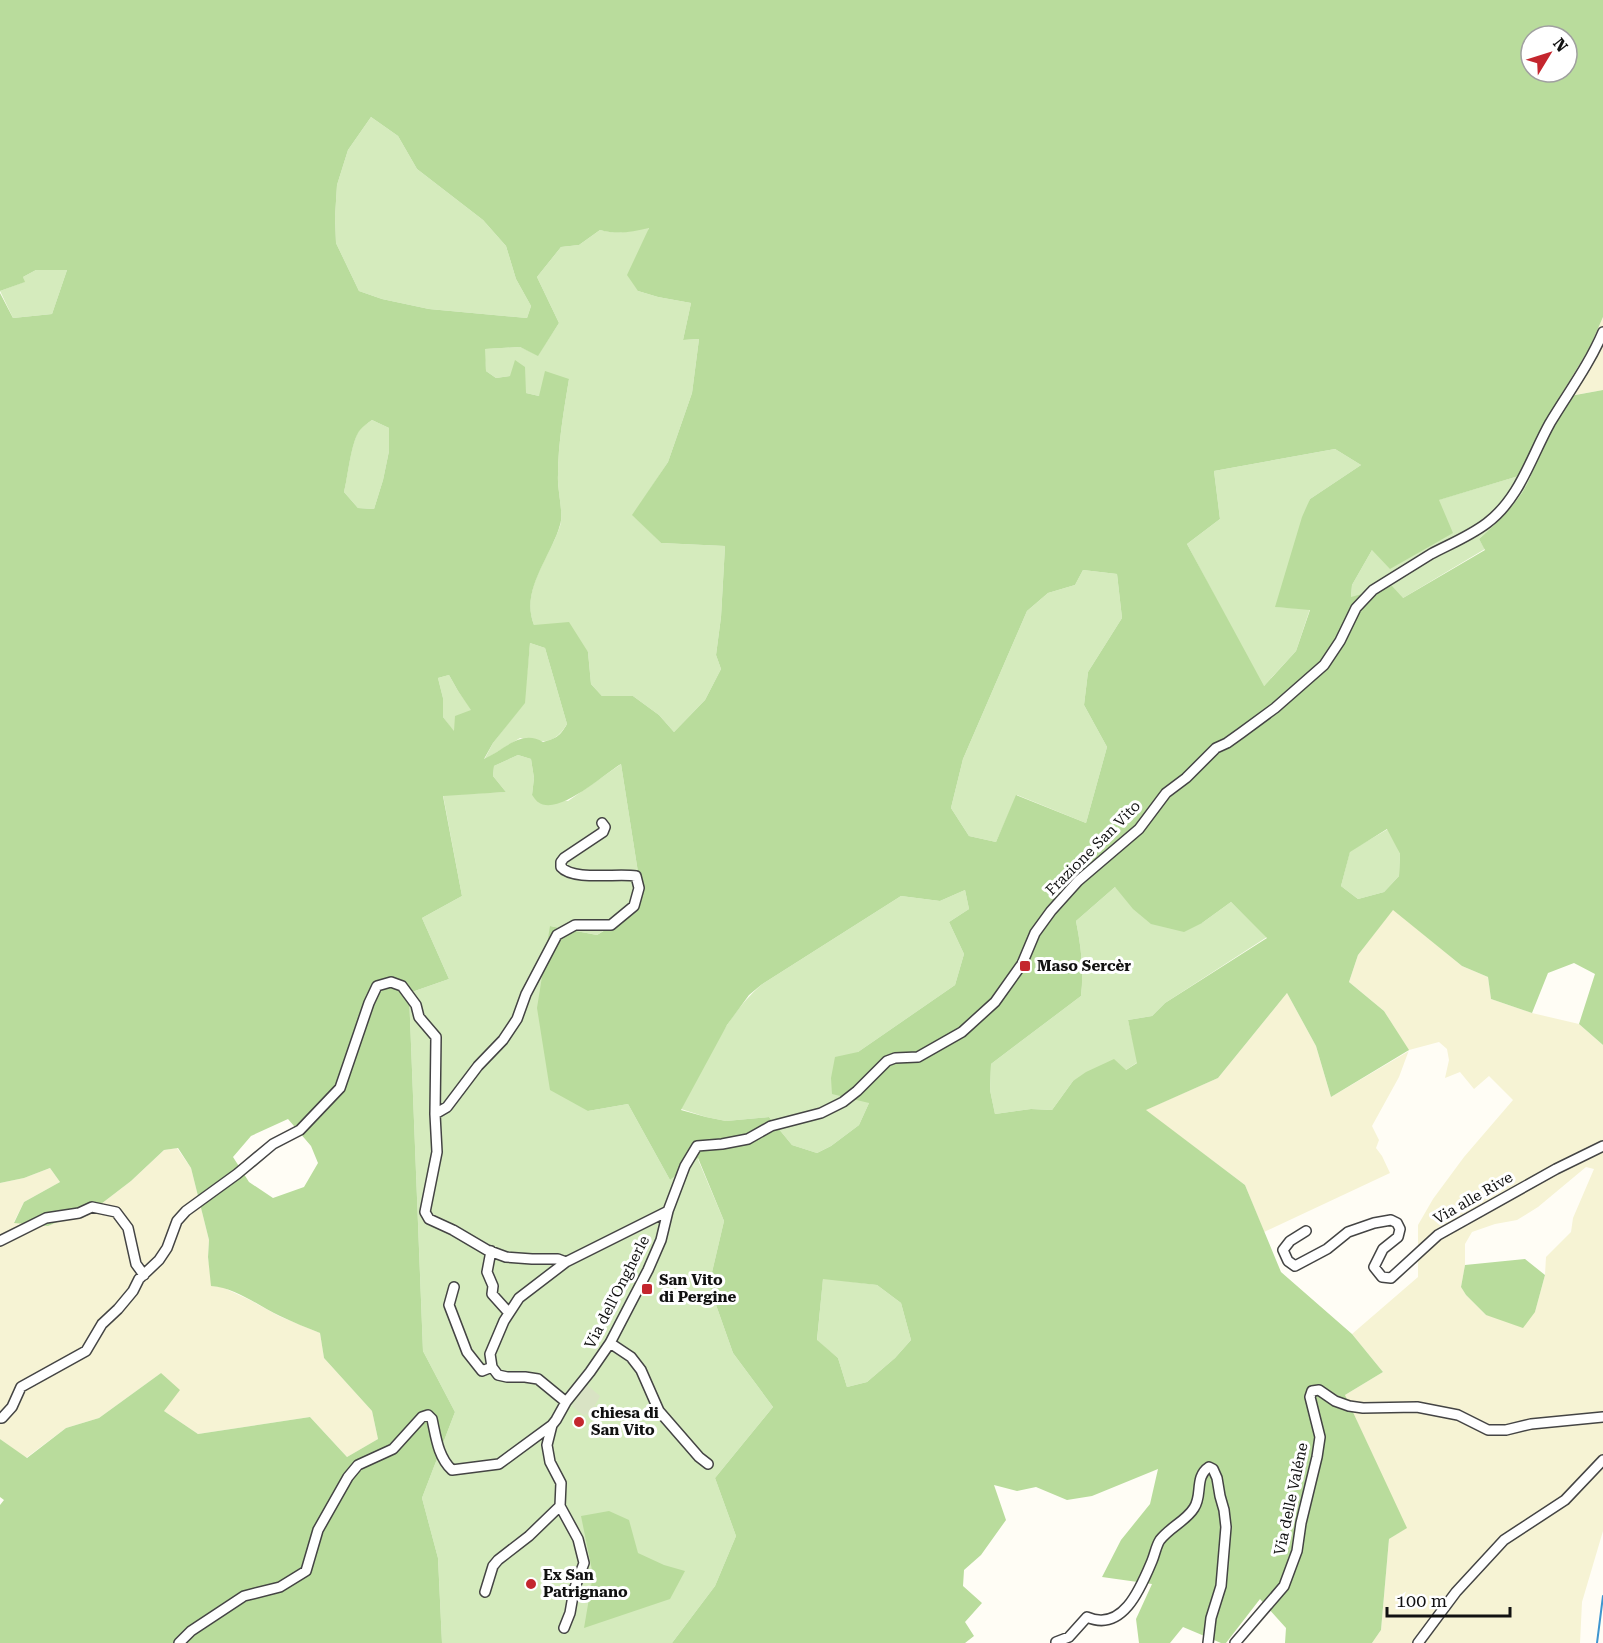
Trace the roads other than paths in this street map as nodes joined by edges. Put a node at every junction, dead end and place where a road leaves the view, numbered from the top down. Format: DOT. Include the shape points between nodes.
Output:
graph roads {
  1 [pos="1603,332"];
  2 [pos="602,823"];
  3 [pos="435,1114"];
  4 [pos="1603,1146"];
  5 [pos="672,1201"];
  6 [pos="668,1211"];
  7 [pos="1306,1231"];
  8 [pos="0,1241"];
  9 [pos="491,1251"];
  10 [pos="566,1262"];
  11 [pos="144,1275"];
  12 [pos="454,1287"];
  13 [pos="509,1313"];
  14 [pos="610,1343"];
  15 [pos="492,1367"];
  16 [pos="566,1402"];
  17 [pos="1603,1417"];
  18 [pos="0,1418"];
  19 [pos="552,1425"];
  20 [pos="1603,1460"];
  21 [pos="708,1464"];
  22 [pos="560,1506"];
  23 [pos="486,1592"];
  24 [pos="564,1628"];
  25 [pos="1056,1642"];
  26 [pos="179,1643"];
  27 [pos="1208,1643"];
  28 [pos="1235,1643"];
  29 [pos="1418,1643"];
  1 -- 5 [label="street, Frazione San Vito" via="1502,509 1479,529 1373,590 1356,608 1324,665 1266,714 1216,748 1166,793 1138,829 1077,881 1035,933 1022,964 995,1002 962,1032 918,1057 887,1061 857,1091 821,1113 771,1126 748,1139 697,1146"];
  2 -- 3 [label="street" via="603,832 564,858 561,867 590,875 636,876 639,888 634,906 611,925 575,925 557,935 503,1040 447,1107"];
  3 -- 9 [label="street" via="437,1152 425,1212 429,1219"];
  3 -- 11 [label="street" via="436,1037 419,1017 416,1005 402,986 391,982 377,986 340,1088 300,1130 273,1144 186,1211 177,1221 167,1248"];
  4 -- 7 [label="street, Via alle Rive" via="1438,1235 1391,1278 1382,1277 1374,1267 1383,1249 1398,1237 1397,1223 1374,1223 1348,1232 1295,1266 1283,1250"];
  5 -- 6 [label="street, Via dell'Ongherle"];
  6 -- 10 [label="street"];
  6 -- 14 [label="street, Via dell'Ongherle" via="648,1270"];
  8 -- 11 [label="street" via="46,1218 92,1207 116,1212 129,1228 136,1264"];
  9 -- 10 [label="street" via="506,1257"];
  9 -- 13 [label="street" via="487,1272 492,1294"];
  10 -- 13 [label="street" via="519,1298"];
  11 -- 18 [label="street" via="102,1324 86,1351 21,1387 12,1407"];
  12 -- 15 [label="street" via="449,1305 467,1352 482,1371"];
  13 -- 15 [label="street" via="490,1354"];
  14 -- 16 [label="street, Via dell'Ongherle"];
  14 -- 21 [label="street" via="632,1357 659,1410"];
  15 -- 16 [label="street" via="498,1375 538,1379"];
  16 -- 19 [label="street, Via dell'Ongherle"];
  17 -- 28 [label="street, Via delle Valéne" via="1488,1430 1458,1415 1417,1407 1349,1406 1319,1390 1312,1391 1320,1437 1297,1551 1284,1586"];
  19 -- 22 [label="street" via="548,1445 550,1462 561,1483"];
  19 -- 26 [label="street, Via dell'Ongherle" via="500,1464 452,1470 440,1452 432,1419 428,1415 422,1417 393,1449 358,1465 348,1477 318,1530 306,1571 280,1587 244,1596"];
  20 -- 29 [label="street" via="1565,1500 1504,1540 1456,1592"];
  22 -- 23 [label="street" via="498,1560"];
  22 -- 24 [label="street" via="578,1539 584,1563"];
  25 -- 27 [label="street" via="1069,1637 1087,1617 1107,1620 1132,1601 1161,1539 1195,1508 1199,1479 1209,1467 1217,1478 1226,1527 1221,1586 1210,1618"];
}
